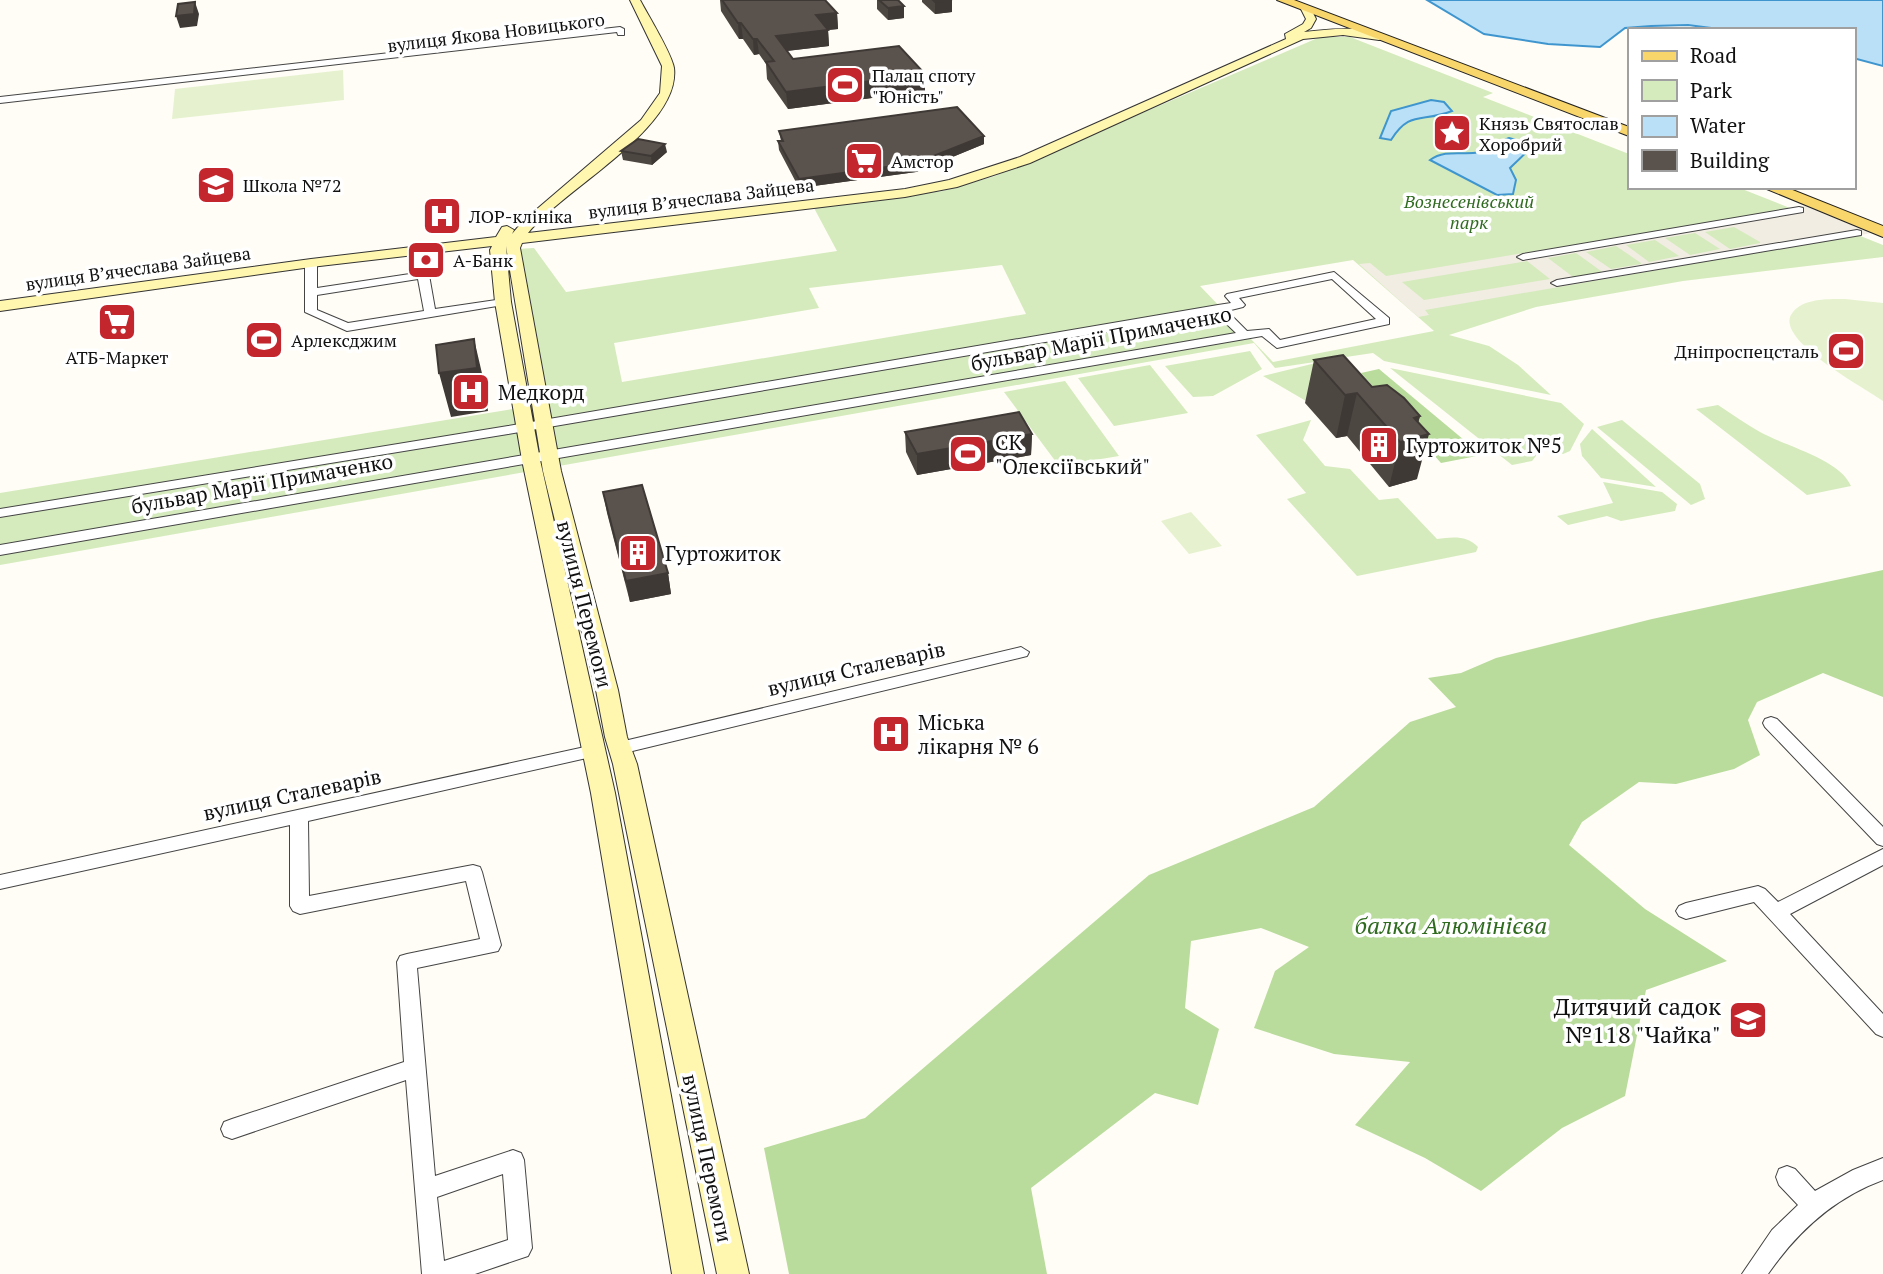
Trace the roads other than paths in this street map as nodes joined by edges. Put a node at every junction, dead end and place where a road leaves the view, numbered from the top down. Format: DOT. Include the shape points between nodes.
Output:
graph roads {
  1 [pos="624,0"];
  2 [pos="635,0"];
  3 [pos="1283,0"];
  4 [pos="1303,4"];
  5 [pos="1379,37"];
  6 [pos="660,88"];
  7 [pos="0,102"];
  8 [pos="1628,125"];
  9 [pos="1628,132"];
  10 [pos="1775,189"];
  11 [pos="1798,189"];
  12 [pos="1799,210"];
  13 [pos="1883,222"];
  14 [pos="1883,232"];
  15 [pos="1857,233"];
  16 [pos="509,237"];
  17 [pos="1523,257"];
  18 [pos="311,263"];
  19 [pos="1557,284"];
  20 [pos="311,292"];
  21 [pos="503,302"];
  22 [pos="0,305"];
  23 [pos="1218,309"];
  24 [pos="430,313"];
  25 [pos="1245,336"];
  26 [pos="537,442"];
  27 [pos="0,513"];
  28 [pos="0,550"];
  29 [pos="1021,652"];
  30 [pos="1771,723"];
  31 [pos="620,748"];
  32 [pos="594,751"];
  33 [pos="299,816"];
  34 [pos="1883,839"];
  35 [pos="1883,856"];
  36 [pos="0,882"];
  37 [pos="1686,911"];
  38 [pos="1776,912"];
  39 [pos="1883,1028"];
  40 [pos="414,1068"];
  41 [pos="232,1129"];
  42 [pos="1883,1169"];
  43 [pos="1787,1177"];
  44 [pos="425,1190"];
  45 [pos="1813,1206"];
  46 [pos="437,1274"];
  47 [pos="688,1274"];
  48 [pos="733,1274"];
  49 [pos="1754,1274"];
  1 -- 6 [label="main road"];
  2 -- 6 [label="main road" via="668,66"];
  3 -- 4 [label="main road"];
  4 -- 5 [label="main road"];
  4 -- 8 [label="main road"];
  4 -- 16 [label="main road, вулиця Вʼячеслава Зайцева" via="1311,19 1296,32 987,166 901,187"];
  5 -- 9 [label="main road"];
  5 -- 16 [label="main road, вулиця Вʼячеслава Зайцева" via="1343,32 1301,37 1025,160 952,184 776,210"];
  6 -- 16 [label="main road" via="622,132"];
  7 -- 7 [label="street, вулиця Якова Новицького" via="621,33 620,29"];
  10 -- 14 [label="main road"];
  11 -- 13 [label="main road"];
  12 -- 17 [label="street"];
  15 -- 19 [label="street"];
  16 -- 18 [label="main road, вулиця Вʼячеслава Зайцева"];
  16 -- 21 [label="main road, вулиця Перемоги" via="496,250"];
  16 -- 22 [label="main road, вулиця Вʼячеслава Зайцева"];
  16 -- 26 [label="main road, вулиця Перемоги"];
  18 -- 20 [label="street"];
  18 -- 22 [label="main road, вулиця Вʼячеслава Зайцева"];
  20 -- 24 [label="street" via="311,312 347,327"];
  20 -- 24 [label="street" via="423,275"];
  21 -- 24 [label="street"];
  21 -- 26 [label="main road, вулиця Перемоги"];
  23 -- 25 [label="street, бульвар Марії Примаченко"];
  23 -- 25 [label="street" via="1239,305 1231,296 1334,275 1385,321 1277,344 1265,332"];
  23 -- 26 [label="street, бульвар Марії Примаченко"];
  25 -- 26 [label="street, бульвар Марії Примаченко"];
  26 -- 27 [label="street, бульвар Марії Примаченко"];
  26 -- 28 [label="street, бульвар Марії Примаченко"];
  26 -- 31 [label="main road, вулиця Перемоги"];
  26 -- 32 [label="main road, вулиця Перемоги"];
  29 -- 31 [label="street, вулиця Сталеварів"];
  30 -- 34 [label="street"];
  31 -- 48 [label="main road, вулиця Перемоги"];
  32 -- 33 [label="street, вулиця Сталеварів"];
  32 -- 47 [label="main road, вулиця Перемоги"];
  33 -- 36 [label="street, вулиця Сталеварів"];
  33 -- 40 [label="street" via="300,906 473,872 491,945 407,962"];
  35 -- 38 [label="street"];
  37 -- 38 [label="street" via="1758,894"];
  38 -- 39 [label="street"];
  40 -- 41 [label="street"];
  40 -- 44 [label="street"];
  42 -- 45 [label="street" via="1863,1175"];
  43 -- 45 [label="street"];
  44 -- 46 [label="street"];
  44 -- 46 [label="street" via="513,1160 520,1248"];
  45 -- 49 [label="street" via="1789,1226"];
}
